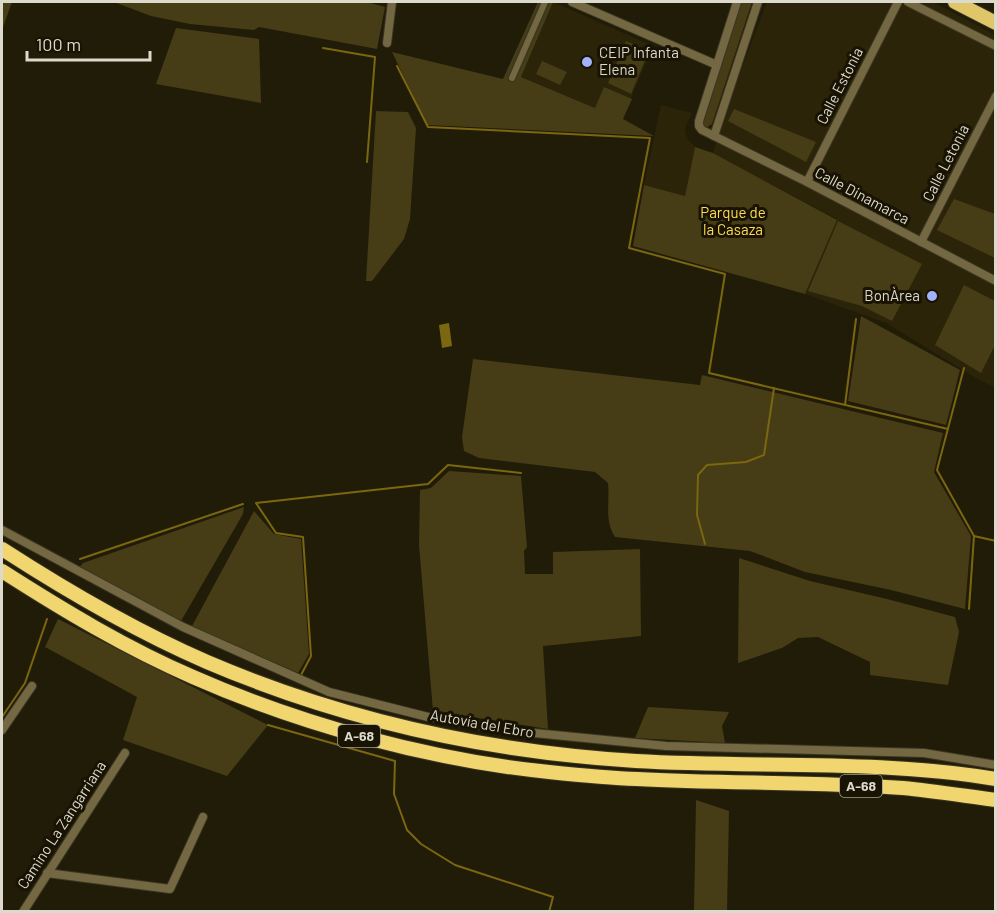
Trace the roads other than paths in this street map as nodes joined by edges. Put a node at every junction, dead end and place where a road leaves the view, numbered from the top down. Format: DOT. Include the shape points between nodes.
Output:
graph roads {
  1 [pos="392,2"];
  2 [pos="545,2"];
  3 [pos="572,2"];
  4 [pos="737,2"];
  5 [pos="758,2"];
  6 [pos="898,2"];
  7 [pos="908,2"];
  8 [pos="955,2"];
  9 [pos="996,23"];
  10 [pos="387,43"];
  11 [pos="996,46"];
  12 [pos="717,65"];
  13 [pos="512,78"];
  14 [pos="996,96"];
  15 [pos="714,136"];
  16 [pos="807,182"];
  17 [pos="921,242"];
  18 [pos="996,281"];
  19 [pos="2,530"];
  20 [pos="2,549"];
  21 [pos="2,571"];
  22 [pos="32,686"];
  23 [pos="2,730"];
  24 [pos="125,753"];
  25 [pos="996,765"];
  26 [pos="996,779"];
  27 [pos="996,800"];
  28 [pos="203,817"];
  29 [pos="47,873"];
  30 [pos="23,912"];
  1 -- 10 [label="street"];
  2 -- 13 [label="street"];
  3 -- 12 [label="street"];
  4 -- 12 [label="street"];
  5 -- 15 [label="street"];
  6 -- 16 [label="street, Calle Estonia"];
  7 -- 11 [label="street"];
  8 -- 9 [label="highway"];
  12 -- 15 [label="street" via="699,126"];
  14 -- 17 [label="street, Calle Letonia"];
  15 -- 16 [label="street, Calle Dinamarca"];
  16 -- 17 [label="street, Calle Dinamarca"];
  17 -- 18 [label="street, Calle Dinamarca"];
  19 -- 25 [label="street" via="183,627 329,692 428,717 666,746 924,753"];
  20 -- 26 [label="highway, Autovía del Ebro / A-68" via="133,627 206,662 352,714 467,741 638,761 887,768"];
  21 -- 27 [label="highway, A-68" via="125,644 192,677 346,733 464,759 545,771 636,779 904,788"];
  22 -- 23 [label="street"];
  24 -- 29 [label="street, Camino La Zangarriana"];
  28 -- 29 [label="street" via="171,889"];
  29 -- 30 [label="street, Camino La Zangarriana"];
}
